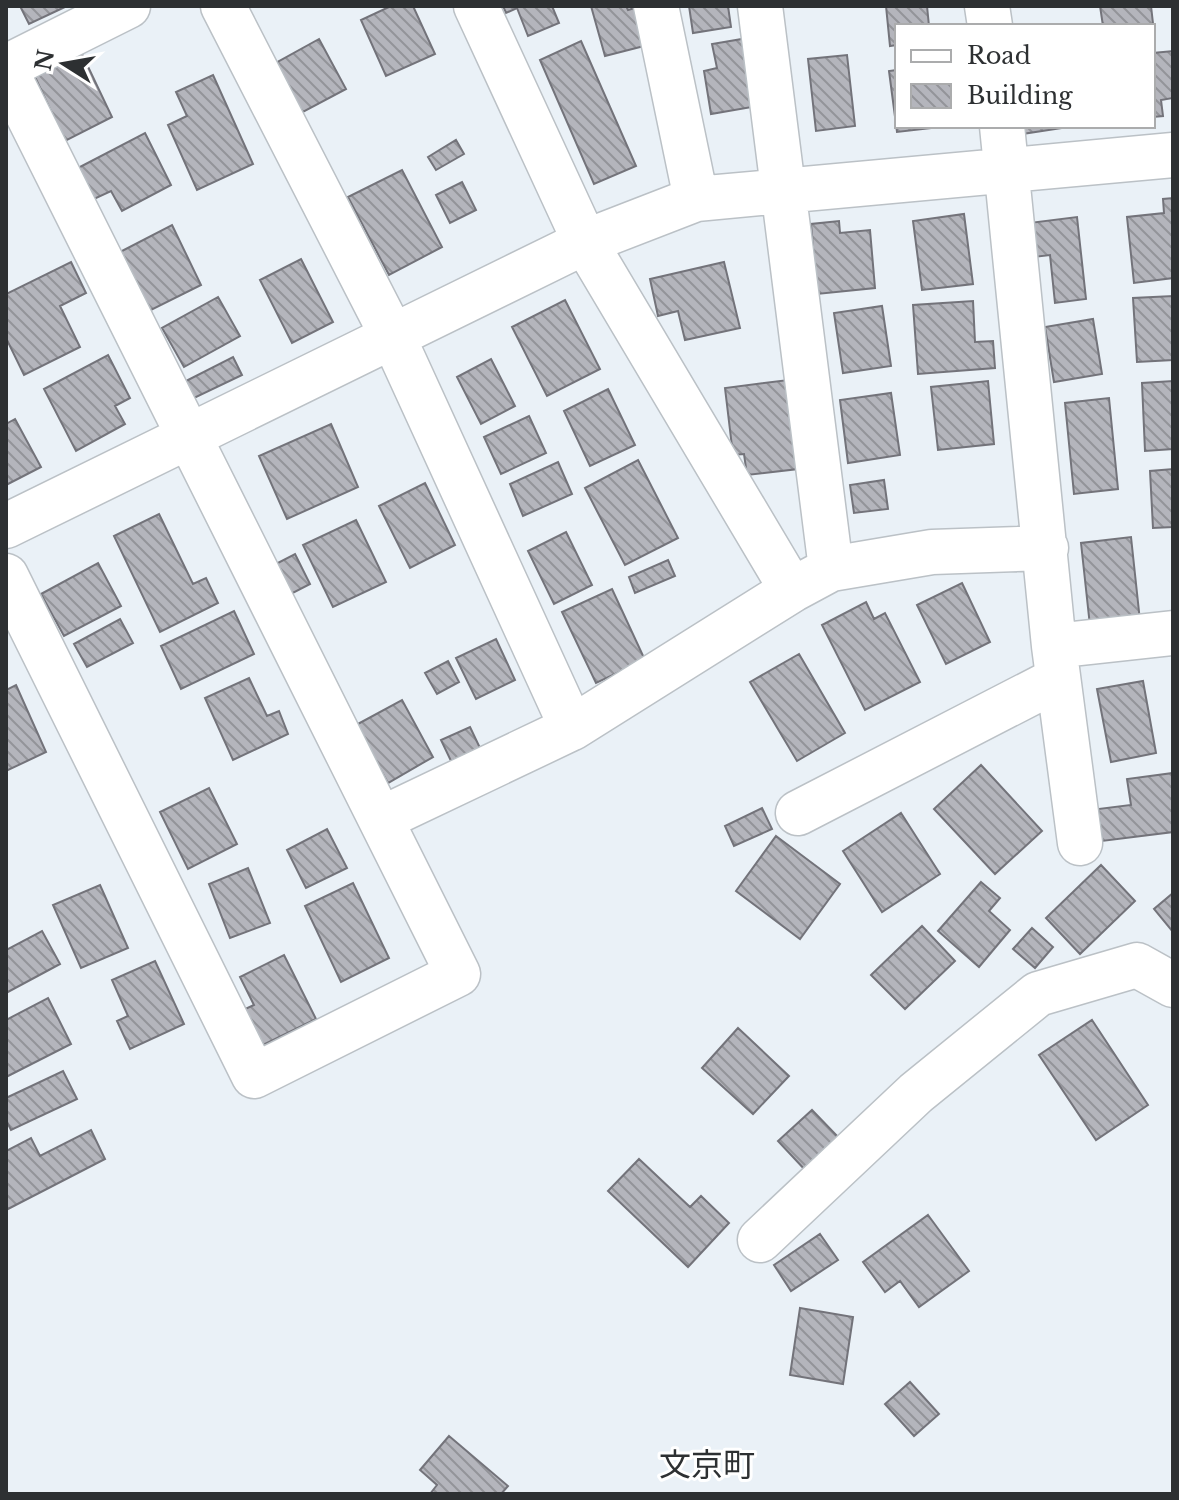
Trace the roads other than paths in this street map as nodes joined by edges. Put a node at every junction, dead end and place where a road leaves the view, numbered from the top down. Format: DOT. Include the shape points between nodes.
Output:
graph roads {
  1 [pos="128,6"];
  2 [pos="223,6"];
  3 [pos="476,6"];
  4 [pos="656,6"];
  5 [pos="760,6"];
  6 [pos="6,69"];
  7 [pos="1002,128"];
  8 [pos="1173,155"];
  9 [pos="1008,173"];
  10 [pos="781,191"];
  11 [pos="696,199"];
  12 [pos="585,242"];
  13 [pos="394,339"];
  14 [pos="190,434"];
  15 [pos="6,526"];
  16 [pos="1046,548"];
  17 [pos="831,569"];
  18 [pos="6,576"];
  19 [pos="792,590"];
  20 [pos="1173,633"];
  21 [pos="1056,663"];
  22 [pos="572,728"];
  23 [pos="798,813"];
  24 [pos="383,818"];
  25 [pos="1080,843"];
  26 [pos="1173,985"];
  27 [pos="760,1240"];
  1 -- 6 [label="street"];
  2 -- 13 [label="street"];
  3 -- 12 [label="street"];
  4 -- 11 [label="street"];
  5 -- 10 [label="street"];
  6 -- 14 [label="street"];
  7 -- 9 [label="street"];
  8 -- 9 [label="street"];
  9 -- 10 [label="street"];
  9 -- 16 [label="street"];
  10 -- 11 [label="street"];
  10 -- 17 [label="street"];
  11 -- 12 [label="street"];
  12 -- 13 [label="street"];
  12 -- 19 [label="street"];
  13 -- 14 [label="street"];
  13 -- 22 [label="street"];
  14 -- 15 [label="street"];
  14 -- 24 [label="street"];
  16 -- 17 [label="street" via="932,552"];
  16 -- 21 [label="street"];
  17 -- 19 [label="street"];
  18 -- 24 [label="street" via="254,1076 458,974"];
  19 -- 22 [label="street"];
  20 -- 21 [label="street"];
  21 -- 23 [label="street"];
  21 -- 25 [label="street"];
  22 -- 24 [label="street"];
  26 -- 27 [label="street" via="1137,965 1038,994 916,1093"];
}
